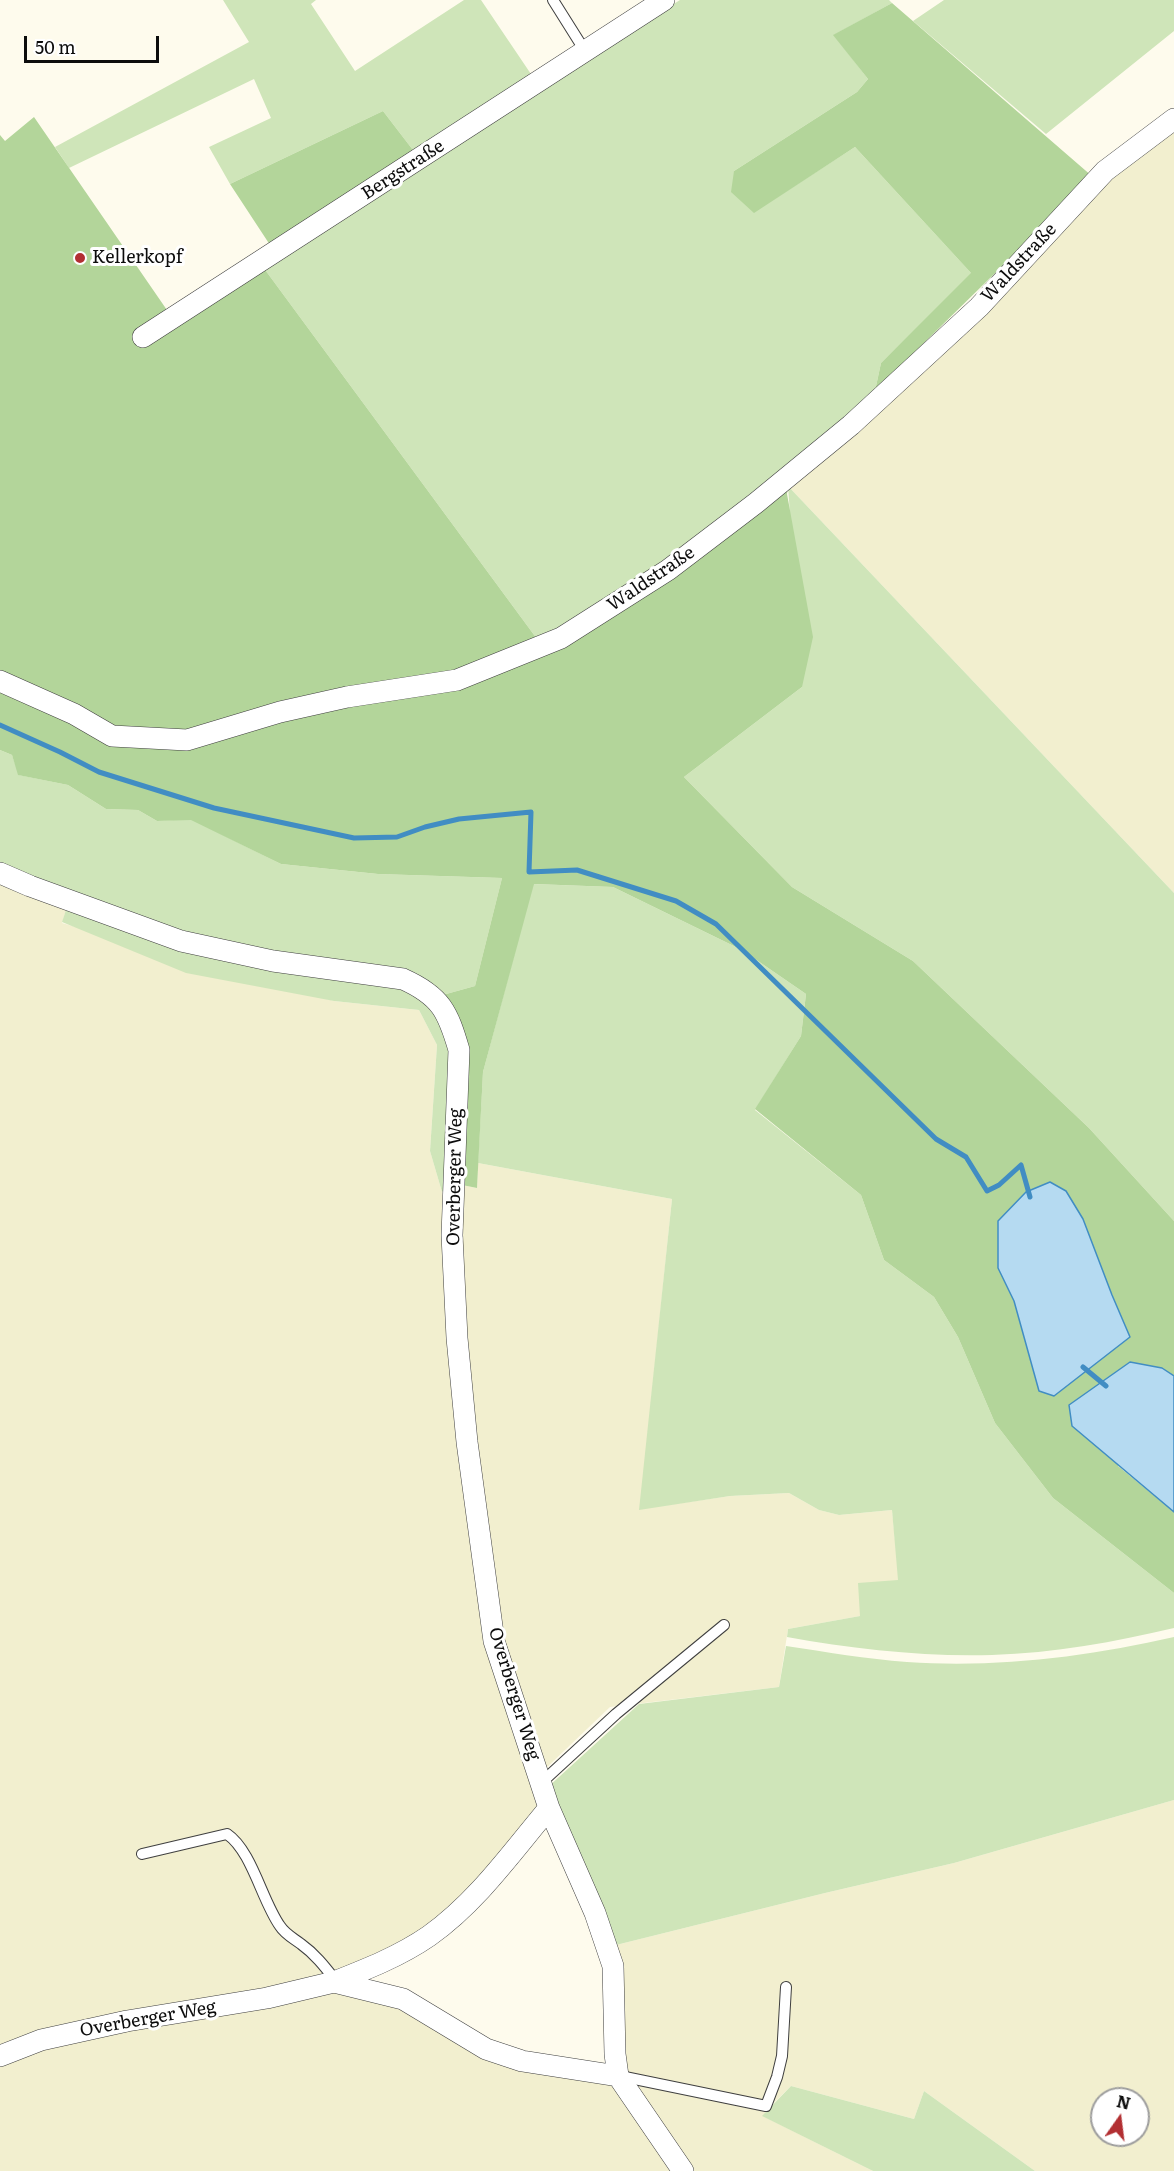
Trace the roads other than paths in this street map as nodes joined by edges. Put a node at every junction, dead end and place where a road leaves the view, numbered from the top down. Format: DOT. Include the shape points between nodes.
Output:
graph roads {
  1 [pos="553,0"];
  2 [pos="663,0"];
  3 [pos="585,51"];
  4 [pos="1174,120"];
  5 [pos="143,337"];
  6 [pos="0,681"];
  7 [pos="0,873"];
  8 [pos="724,1626"];
  9 [pos="541,1783"];
  10 [pos="549,1808"];
  11 [pos="142,1854"];
  12 [pos="335,1982"];
  13 [pos="786,1987"];
  14 [pos="0,2056"];
  15 [pos="618,2076"];
  16 [pos="683,2171"];
  1 -- 3 [label="lane"];
  2 -- 3 [label="street, Bergstraße"];
  3 -- 5 [label="street, Bergstraße"];
  4 -- 6 [label="street, Waldstraße" via="1105,171 979,307 851,425 668,570 561,638 457,680 280,712 187,740 112,736"];
  7 -- 9 [label="street, Overberger Weg" via="181,941 273,961 403,979 436,1000 450,1021 459,1050 452,1235 467,1442 494,1641"];
  8 -- 9 [label="lane" via="616,1713"];
  9 -- 10 [label="street, Overberger Weg"];
  10 -- 12 [label="street, Overberger Weg" via="475,1896 430,1935 387,1961"];
  10 -- 15 [label="street, Overberger Weg" via="595,1913 613,1966"];
  11 -- 12 [label="lane" via="227,1834 251,1868 279,1926 320,1960"];
  12 -- 14 [label="street, Overberger Weg" via="267,1998 127,2021 41,2040"];
  12 -- 15 [label="street, Overberger Weg" via="403,1999 486,2049 522,2061"];
  13 -- 15 [label="lane" via="782,2056 766,2106"];
  15 -- 16 [label="street, Overberger Weg"];
}
